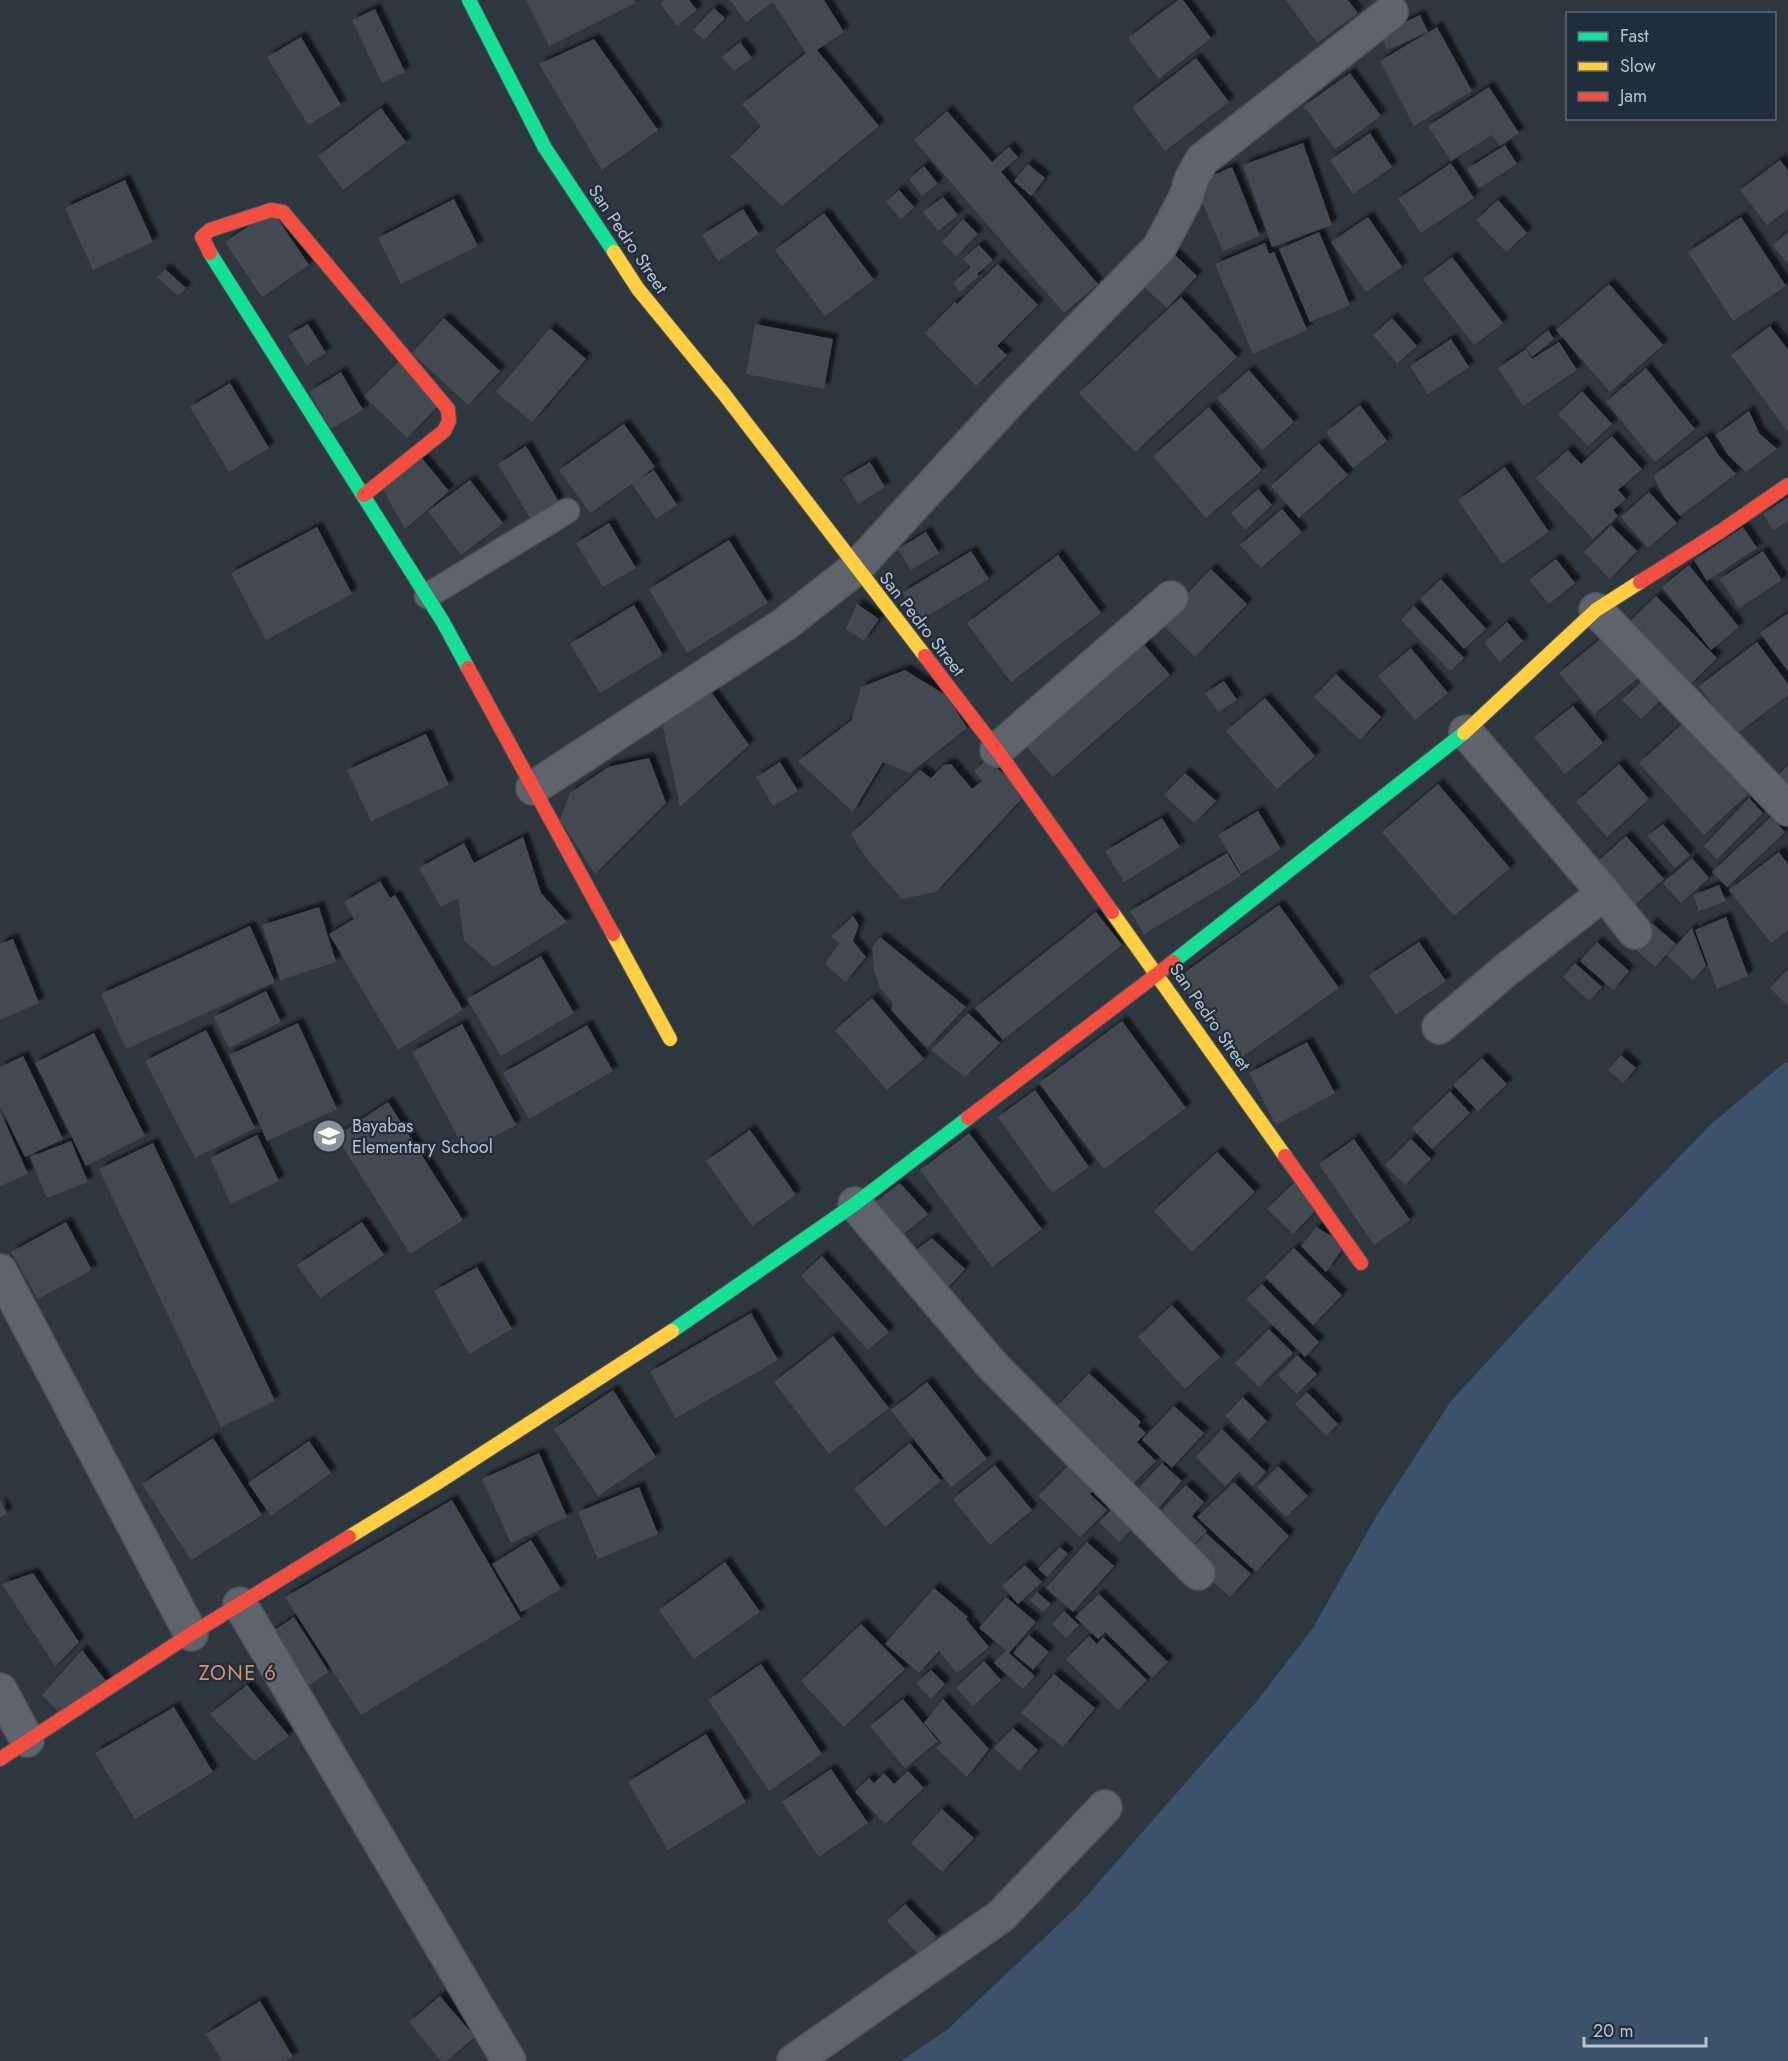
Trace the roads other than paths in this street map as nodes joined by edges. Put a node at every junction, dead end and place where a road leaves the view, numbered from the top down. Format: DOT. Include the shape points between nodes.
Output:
graph roads {
  1 [pos="469,0"];
  2 [pos="1391,12"];
  3 [pos="1788,484"];
  4 [pos="364,495"];
  5 [pos="567,511"];
  6 [pos="856,568"];
  7 [pos="427,596"];
  8 [pos="1171,598"];
  9 [pos="1596,610"];
  10 [pos="1466,732"];
  11 [pos="997,750"];
  12 [pos="533,788"];
  13 [pos="1788,808"];
  14 [pos="1604,893"];
  15 [pos="1635,932"];
  16 [pos="1157,974"];
  17 [pos="1439,1027"];
  18 [pos="670,1039"];
  19 [pos="855,1204"];
  20 [pos="1361,1263"];
  21 [pos="0,1271"];
  22 [pos="1198,1573"];
  23 [pos="240,1604"];
  24 [pos="191,1634"];
  25 [pos="0,1690"];
  26 [pos="27,1740"];
  27 [pos="0,1759"];
  28 [pos="1105,1807"];
  29 [pos="509,2061"];
  30 [pos="794,2061"];
  1 -- 6 [label="street, San Pedro Street" via="545,148 638,289 724,394"];
  2 -- 6 [label="street" via="1202,160 1159,248 1018,392"];
  3 -- 9 [label="street"];
  4 -- 4 [label="street" via="206,247 202,237 210,230 272,210 283,212 448,409 451,417 444,432"];
  4 -- 7 [label="street"];
  5 -- 7 [label="lane"];
  6 -- 11 [label="street, San Pedro Street"];
  6 -- 12 [label="street" via="786,624"];
  7 -- 12 [label="street"];
  8 -- 11 [label="street"];
  9 -- 10 [label="street"];
  9 -- 13 [label="street"];
  10 -- 14 [label="street"];
  10 -- 16 [label="street"];
  11 -- 16 [label="street, San Pedro Street"];
  12 -- 18 [label="street"];
  14 -- 15 [label="street"];
  14 -- 17 [label="street"];
  16 -- 19 [label="street"];
  16 -- 20 [label="street, San Pedro Street"];
  19 -- 22 [label="street" via="992,1365"];
  19 -- 23 [label="street" via="675,1330"];
  21 -- 24 [label="street"];
  23 -- 24 [label="street"];
  23 -- 29 [label="street"];
  24 -- 26 [label="street"];
  25 -- 26 [label="street"];
  26 -- 27 [label="street"];
  28 -- 30 [label="street" via="1001,1916"];
}
